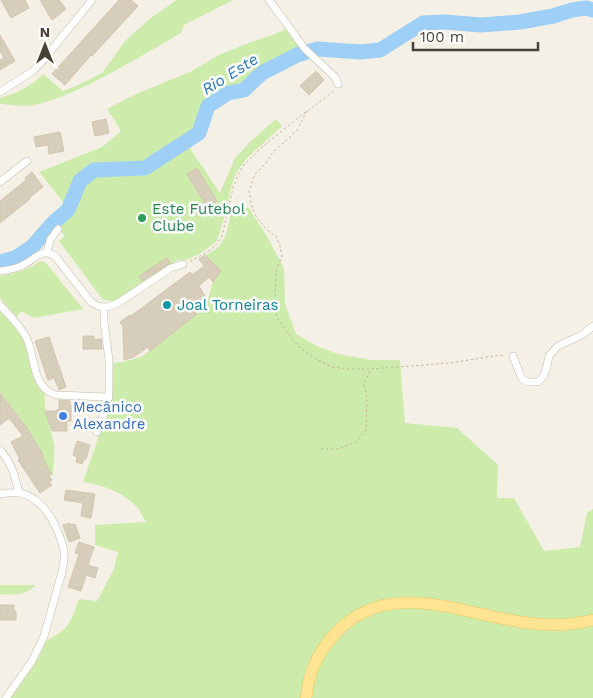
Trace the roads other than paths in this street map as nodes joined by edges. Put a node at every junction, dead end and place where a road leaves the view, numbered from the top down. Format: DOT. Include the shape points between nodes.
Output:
graph roads {
  1 [pos="92,0"];
  2 [pos="269,0"];
  3 [pos="338,84"];
  4 [pos="0,92"];
  5 [pos="27,161"];
  6 [pos="0,182"];
  7 [pos="58,229"];
  8 [pos="47,252"];
  9 [pos="183,264"];
  10 [pos="0,271"];
  11 [pos="0,305"];
  12 [pos="104,308"];
  13 [pos="593,326"];
  14 [pos="512,356"];
  15 [pos="109,397"];
  16 [pos="97,432"];
  17 [pos="0,450"];
  18 [pos="19,493"];
  19 [pos="0,494"];
  20 [pos="593,620"];
  21 [pos="6,698"];
  22 [pos="306,698"];
  1 -- 4 [label="street" via="33,71"];
  2 -- 3 [label="street" via="305,50 335,77"];
  5 -- 6 [label="street"];
  7 -- 8 [label="street"];
  8 -- 10 [label="street" via="18,268"];
  8 -- 12 [label="street" via="54,256 91,302"];
  9 -- 12 [label="street"];
  11 -- 15 [label="street" via="23,331 32,363 45,390 56,395"];
  12 -- 15 [label="street"];
  13 -- 14 [label="street" via="558,346 549,356 546,370 538,382 522,379"];
  15 -- 16 [label="street"];
  17 -- 18 [label="street" via="14,472"];
  18 -- 19 [label="street"];
  18 -- 21 [label="street" via="33,498 46,510 58,531 64,561 44,636 32,661"];
  20 -- 22 [label="main road" via="535,624 434,604 387,604 355,617 328,642 310,676"];
}
